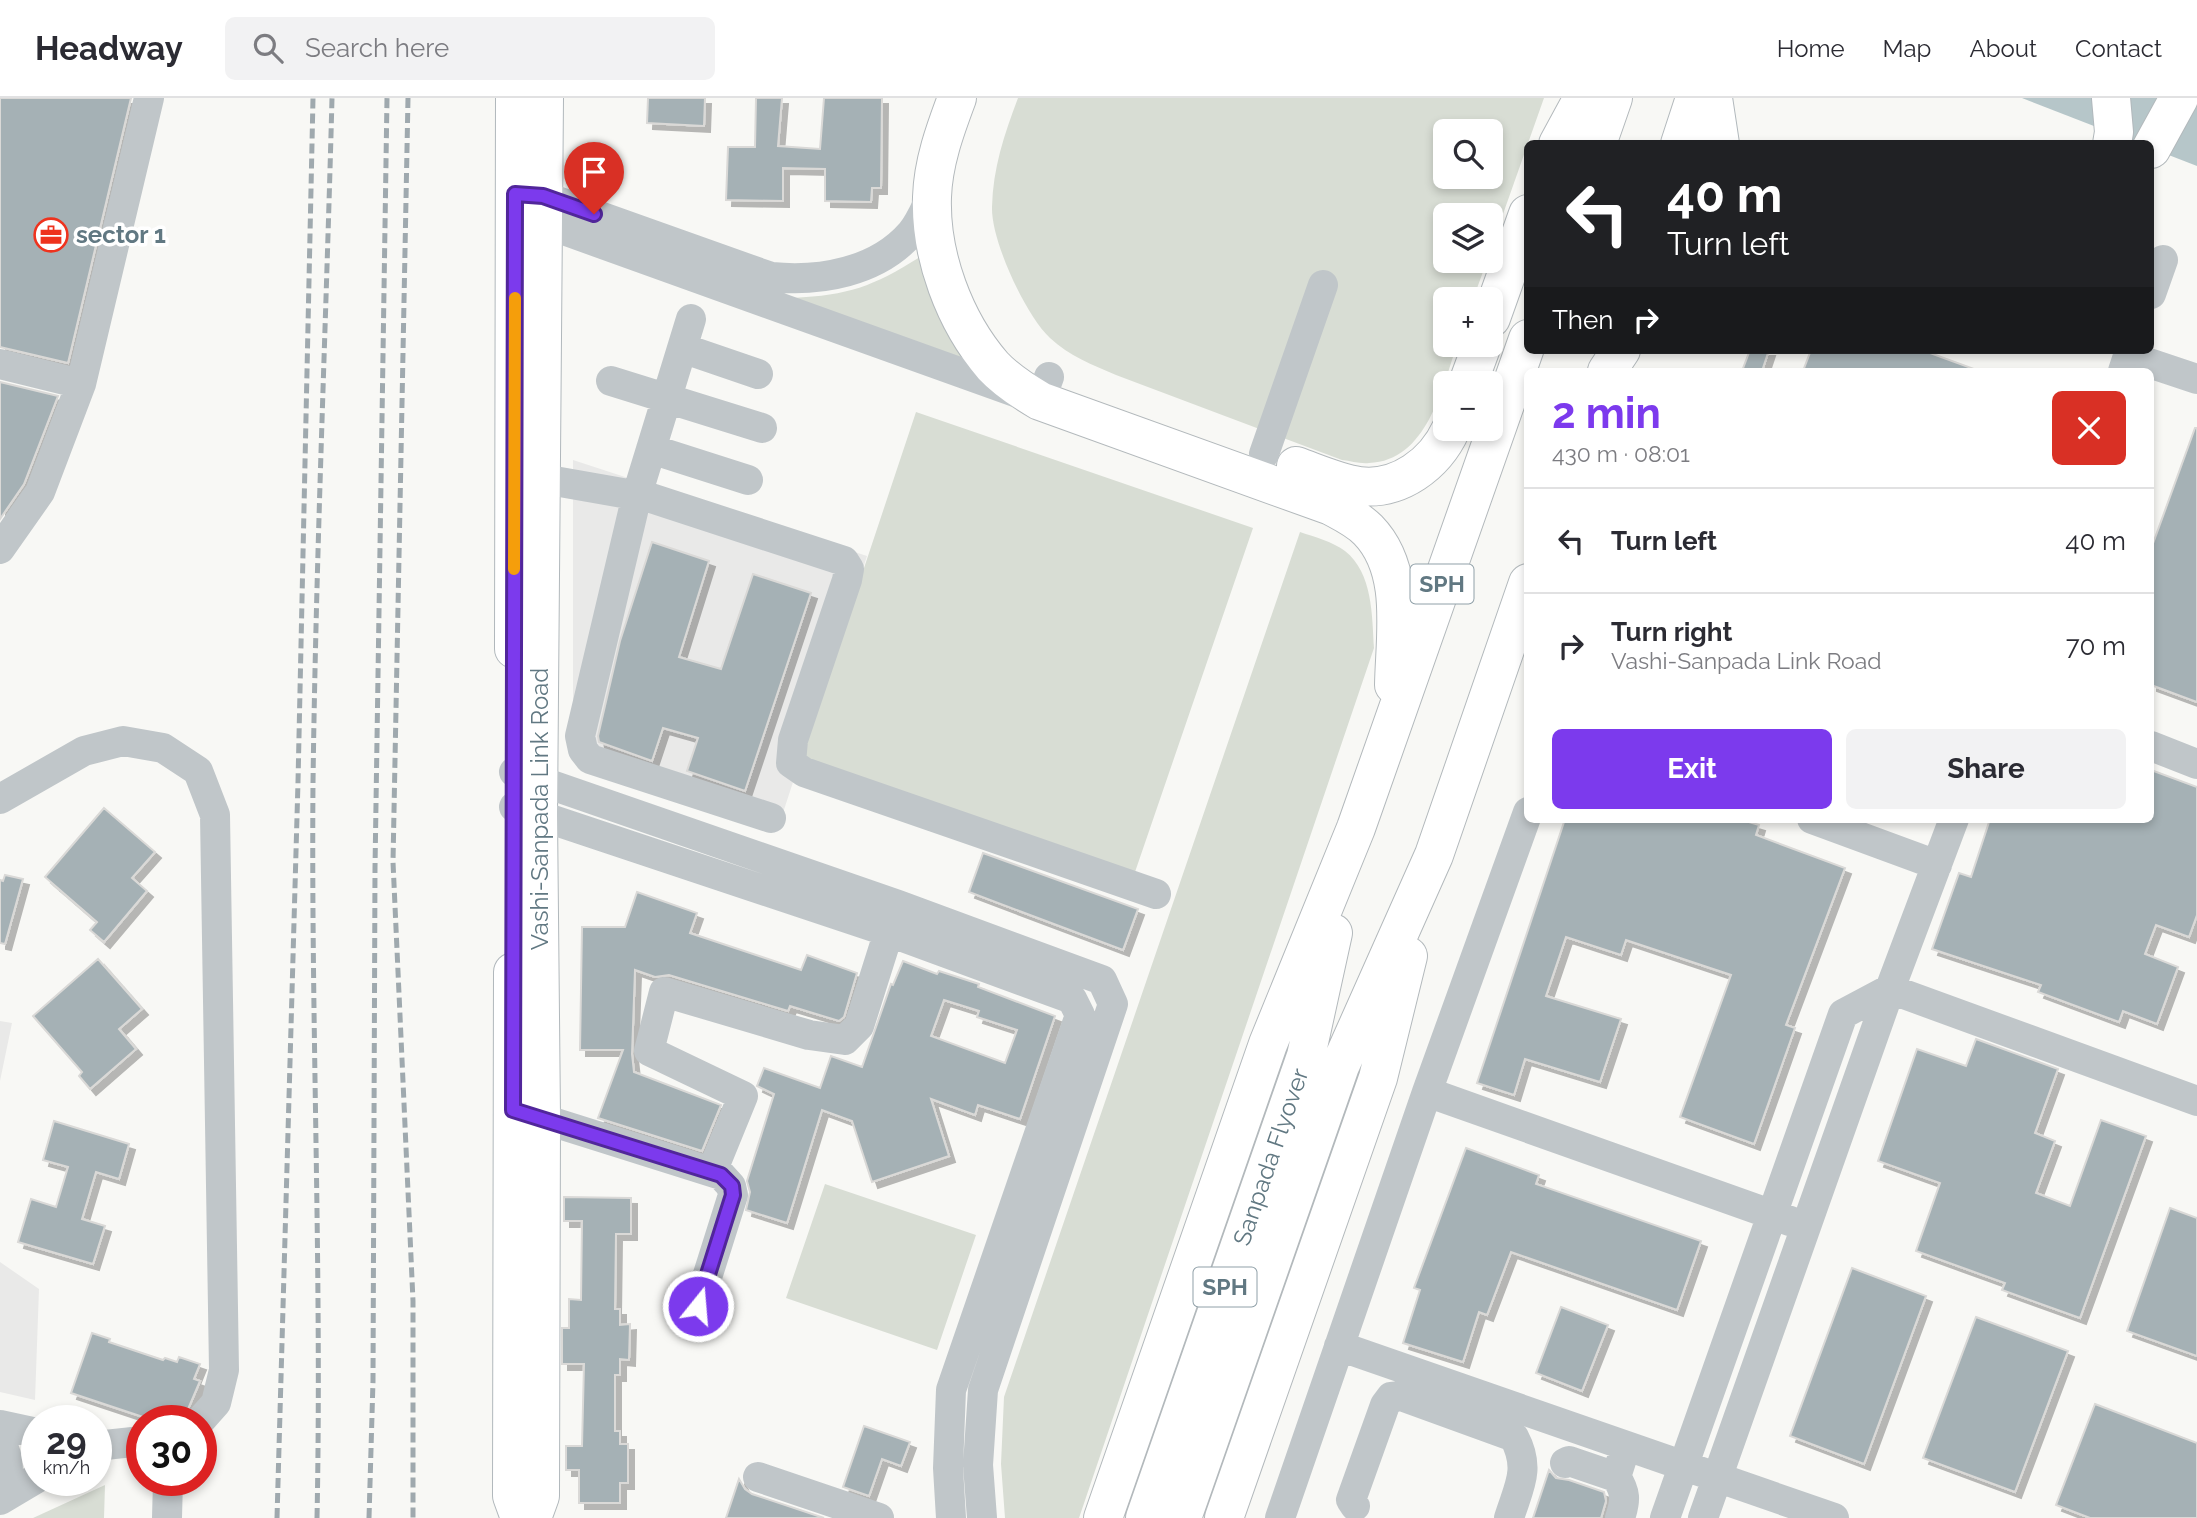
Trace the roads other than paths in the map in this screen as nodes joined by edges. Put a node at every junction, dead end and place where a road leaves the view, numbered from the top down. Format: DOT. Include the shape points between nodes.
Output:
graph roads {
  1 [pos="149,98"];
  2 [pos="984,98"];
  3 [pos="1583,98"];
  4 [pos="1613,98"];
  5 [pos="1695,98"];
  6 [pos="1713,98"];
  7 [pos="2111,98"];
  8 [pos="2179,98"];
  9 [pos="530,100"];
  10 [pos="958,119"];
  11 [pos="1560,140"];
  12 [pos="1598,140"];
  13 [pos="1681,140"];
  14 [pos="1719,140"];
  15 [pos="2113,140"];
  16 [pos="2154,144"];
  17 [pos="932,195"];
  18 [pos="529,208"];
  19 [pos="1524,225"];
  20 [pos="2163,260"];
  21 [pos="1323,285"];
  22 [pos="2154,286"];
  23 [pos="1502,287"];
  24 [pos="691,319"];
  25 [pos="682,348"];
  26 [pos="1524,350"];
  27 [pos="2127,359"];
  28 [pos="0,364"];
  29 [pos="758,374"];
  30 [pos="2197,379"];
  31 [pos="611,381"];
  32 [pos="81,384"];
  33 [pos="1044,389"];
  34 [pos="667,397"];
  35 [pos="762,428"];
  36 [pos="1443,441"];
  37 [pos="651,449"];
  38 [pos="1264,454"];
  39 [pos="542,479"];
  40 [pos="748,480"];
  41 [pos="637,495"];
  42 [pos="0,549"];
  43 [pos="1524,595"];
  44 [pos="1393,722"];
  45 [pos="2154,747"];
  46 [pos="2197,764"];
  47 [pos="526,794"];
  48 [pos="0,799"];
  49 [pos="771,818"];
  50 [pos="1524,823"];
  51 [pos="1823,823"];
  52 [pos="1953,823"];
  53 [pos="1356,828"];
  54 [pos="1434,855"];
  55 [pos="1937,865"];
  56 [pos="1156,894"];
  57 [pos="893,919"];
  58 [pos="1890,989"];
  59 [pos="1323,1061"];
  60 [pos="1427,1092"];
  61 [pos="2197,1101"];
  62 [pos="527,1113"];
  63 [pos="712,1172"];
  64 [pos="1772,1214"];
  65 [pos="1806,1226"];
  66 [pos="698,1306"];
  67 [pos="1339,1346"];
  68 [pos="214,1405"];
  69 [pos="1472,1407"];
  70 [pos="0,1425"];
  71 [pos="21,1430"];
  72 [pos="0,1440"];
  73 [pos="1626,1446"];
  74 [pos="1565,1463"];
  75 [pos="1683,1466"];
  76 [pos="758,1477"];
  77 [pos="1616,1477"];
  78 [pos="1717,1478"];
  79 [pos="21,1486"];
  80 [pos="168,1496"];
  81 [pos="0,1497"];
  82 [pos="1355,1506"];
  83 [pos="167,1518"];
  84 [pos="520,1518"];
  85 [pos="532,1518"];
  86 [pos="879,1518"];
  87 [pos="951,1518"];
  88 [pos="982,1518"];
  89 [pos="1103,1518"];
  90 [pos="1145,1518"];
  91 [pos="1182,1518"];
  92 [pos="1224,1518"];
  93 [pos="1280,1518"];
  94 [pos="1509,1518"];
  95 [pos="1620,1518"];
  96 [pos="1665,1518"];
  97 [pos="1703,1518"];
  98 [pos="1835,1518"];
  1 -- 32 [label="street"];
  2 -- 10 [label="main road"];
  3 -- 11 [label="main road"];
  4 -- 12 [label="main road"];
  5 -- 13 [label="main road"];
  6 -- 14 [label="main road"];
  7 -- 15 [label="main road"];
  8 -- 16 [label="main road"];
  9 -- 18 [label="main road, Vashi-Sanpada Link Road"];
  10 -- 17 [label="main road" via="938,156"];
  10 -- 33 [label="main road" via="963,161 958,221 965,258 997,327"];
  17 -- 18 [label="street" via="912,232 891,250 858,268 800,280 771,277"];
  17 -- 33 [label="main road" via="937,252 963,320 993,366 1015,385"];
  18 -- 33 [label="street"];
  18 -- 39 [label="main road, Vashi-Sanpada Link Road"];
  18 -- 47 [label="main road, Vashi-Sanpada Link Road"];
  19 -- 23 [label="main road"];
  20 -- 22 [label="street"];
  21 -- 38 [label="street"];
  24 -- 25 [label="street"];
  25 -- 29 [label="street"];
  25 -- 34 [label="street"];
  26 -- 44 [label="main road, SPH"];
  27 -- 30 [label="street"];
  28 -- 32 [label="street"];
  31 -- 34 [label="street"];
  32 -- 42 [label="street" via="40,492"];
  33 -- 38 [label="main road"];
  33 -- 44 [label="main road" via="1331,506 1368,530 1389,563 1394,583"];
  34 -- 35 [label="street"];
  34 -- 37 [label="street"];
  36 -- 38 [label="main road" via="1421,468 1378,487 1340,482"];
  37 -- 40 [label="street"];
  37 -- 41 [label="street"];
  39 -- 41 [label="street"];
  39 -- 47 [label="main road, Vashi-Sanpada Link Road"];
  41 -- 49 [label="street" via="582,722 583,750 590,759"];
  41 -- 56 [label="street" via="844,561 849,569 793,740 791,763 804,772"];
  43 -- 54 [label="main road, SPH"];
  44 -- 53 [label="main road, SPH"];
  45 -- 46 [label="street"];
  47 -- 57 [label="street"];
  47 -- 62 [label="main road, Vashi-Sanpada Link Road"];
  48 -- 68 [label="street" via="84,751 123,741 163,748 198,771 215,815 224,1370"];
  50 -- 60 [label="street"];
  51 -- 55 [label="street"];
  52 -- 55 [label="street"];
  53 -- 59 [label="main road, Sanpada Flyover / SPH"];
  53 -- 89 [label="main road" via="1268,1044"];
  54 -- 59 [label="main road, Sanpada Flyover / SPH"];
  54 -- 92 [label="main road" via="1378,1078"];
  55 -- 58 [label="street"];
  57 -- 63 [label="street" via="859,1026 845,1040 809,1035 663,992 649,1051 743,1096"];
  57 -- 87 [label="street" via="1072,999 1080,1015 951,1390"];
  57 -- 88 [label="street" via="1102,980 1113,1004 983,1390 978,1465"];
  58 -- 61 [label="street"];
  58 -- 64 [label="street" via="1843,1014"];
  58 -- 65 [label="street"];
  59 -- 90 [label="main road, Sanpada Flyover / SPH"];
  59 -- 91 [label="main road, Sanpada Flyover / SPH"];
  60 -- 64 [label="street"];
  60 -- 67 [label="street"];
  62 -- 63 [label="street"];
  62 -- 84 [label="main road, Vashi-Sanpada Link Road" via="512,1496"];
  62 -- 85 [label="main road, Vashi-Sanpada Link Road" via="540,1496"];
  63 -- 66 [label="street" via="728,1181 733,1195"];
  64 -- 65 [label="street"];
  64 -- 75 [label="street"];
  65 -- 78 [label="street"];
  67 -- 69 [label="street"];
  67 -- 93 [label="street"];
  69 -- 73 [label="street"];
  69 -- 82 [label="street" via="1391,1396 1351,1500"];
  69 -- 94 [label="street" via="1514,1437 1522,1453 1523,1474"];
  70 -- 71 [label="street"];
  72 -- 81 [label="street" via="8,1458"];
  73 -- 75 [label="street"];
  73 -- 77 [label="street"];
  74 -- 77 [label="street"];
  75 -- 78 [label="street"];
  75 -- 96 [label="street"];
  76 -- 86 [label="street"];
  77 -- 95 [label="street" via="1626,1500"];
  78 -- 97 [label="street"];
  78 -- 98 [label="street"];
  79 -- 81 [label="street"];
  80 -- 83 [label="street"];
}
